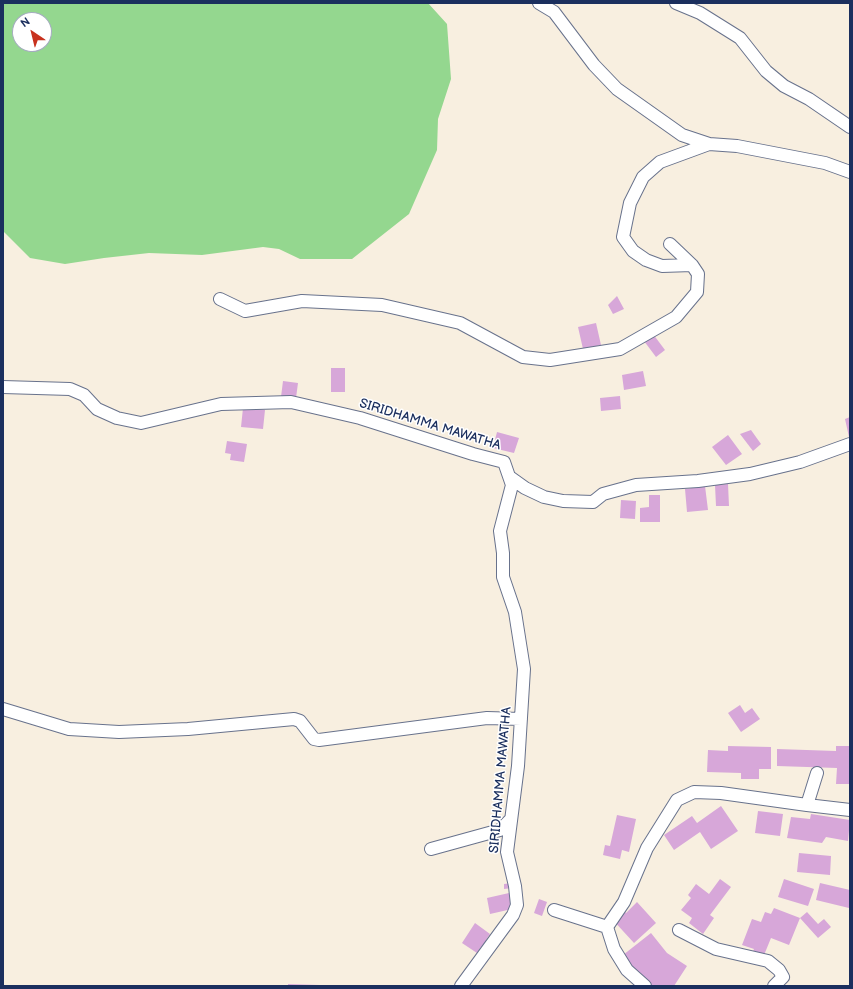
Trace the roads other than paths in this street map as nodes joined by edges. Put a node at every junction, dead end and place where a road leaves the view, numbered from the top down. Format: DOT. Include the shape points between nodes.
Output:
graph roads {
  1 [pos="539,3"];
  2 [pos="676,3"];
  3 [pos="850,127"];
  4 [pos="709,144"];
  5 [pos="850,172"];
  6 [pos="670,244"];
  7 [pos="692,265"];
  8 [pos="220,299"];
  9 [pos="3,387"];
  10 [pos="850,444"];
  11 [pos="511,478"];
  12 [pos="3,709"];
  13 [pos="521,719"];
  14 [pos="817,773"];
  15 [pos="807,805"];
  16 [pos="850,810"];
  17 [pos="510,820"];
  18 [pos="431,849"];
  19 [pos="554,910"];
  20 [pos="606,927"];
  21 [pos="679,930"];
  22 [pos="461,986"];
  23 [pos="645,986"];
  24 [pos="774,986"];
  1 -- 4 [label="street" via="554,12 594,65 617,89 682,135"];
  2 -- 3 [label="street" via="700,13 740,38 766,71 784,86 809,99"];
  4 -- 5 [label="street" via="737,146 825,163"];
  4 -- 7 [label="street" via="660,162 643,177 630,203 623,237 633,251 646,260 662,266"];
  6 -- 7 [label="street"];
  7 -- 8 [label="street" via="698,274 697,292 676,317 620,349 550,360 523,357 460,323 382,305 302,301 245,311"];
  9 -- 11 [label="street, SIRIDHAMMA MAWATHA" via="70,389 84,395 97,409 117,418 141,423 221,404 291,402 360,418 504,462"];
  10 -- 11 [label="street" via="800,462 750,474 636,485 603,494 594,502 563,501 544,497"];
  11 -- 13 [label="street, SIRIDHAMMA MAWATHA" via="512,485 500,531 503,577 515,612 524,668"];
  12 -- 13 [label="street" via="69,730 119,732 188,729 294,719 300,721 314,738 319,740 487,718"];
  13 -- 17 [label="street, SIRIDHAMMA MAWATHA" via="518,766"];
  14 -- 15 [label="street"];
  15 -- 16 [label="street"];
  15 -- 20 [label="street" via="720,793 694,792 677,800 647,848 624,902"];
  17 -- 18 [label="street" via="500,830"];
  17 -- 22 [label="street, SIRIDHAMMA MAWATHA" via="507,852 515,886 516,905 513,916"];
  19 -- 20 [label="street"];
  20 -- 23 [label="street" via="614,949 627,970"];
  21 -- 24 [label="street" via="716,949 768,961 783,977"];
}
